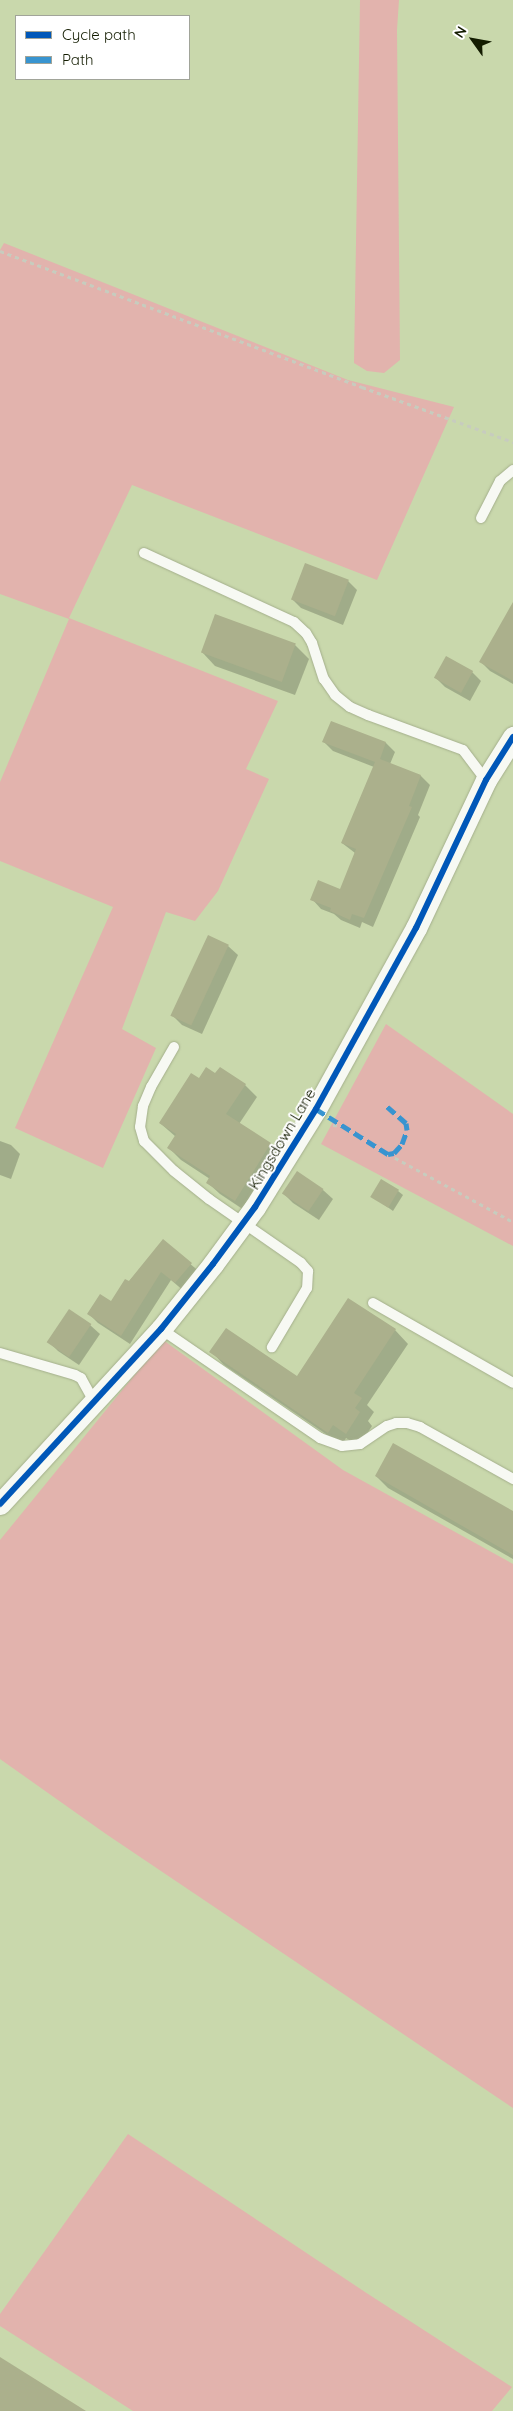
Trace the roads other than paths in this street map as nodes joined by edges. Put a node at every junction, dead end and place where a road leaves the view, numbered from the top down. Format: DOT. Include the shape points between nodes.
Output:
graph roads {
  1 [pos="513,470"];
  2 [pos="481,518"];
  3 [pos="144,553"];
  4 [pos="513,737"];
  5 [pos="486,780"];
  6 [pos="174,1047"];
  7 [pos="243,1225"];
  8 [pos="373,1303"];
  9 [pos="161,1329"];
  10 [pos="272,1347"];
  11 [pos="0,1353"];
  12 [pos="513,1383"];
  13 [pos="93,1400"];
  14 [pos="513,1479"];
  15 [pos="0,1504"];
  1 -- 2 [label="lane" via="500,481"];
  3 -- 5 [label="lane" via="294,622 312,643 324,679 335,695 368,715 464,750"];
  4 -- 5 [label="street, Kingsdown Lane"];
  5 -- 7 [label="street, Kingsdown Lane" via="416,928 302,1133"];
  6 -- 7 [label="lane" via="143,1106 140,1127 144,1141 174,1171"];
  7 -- 9 [label="street, Kingsdown Lane"];
  7 -- 10 [label="lane" via="308,1271 307,1288"];
  8 -- 12 [label="lane"];
  9 -- 13 [label="street, Kingsdown Lane"];
  9 -- 14 [label="lane" via="320,1438 342,1446 360,1444 387,1426 407,1423 420,1427"];
  11 -- 13 [label="lane" via="81,1378"];
  13 -- 15 [label="street, Kingsdown Lane"];
}
